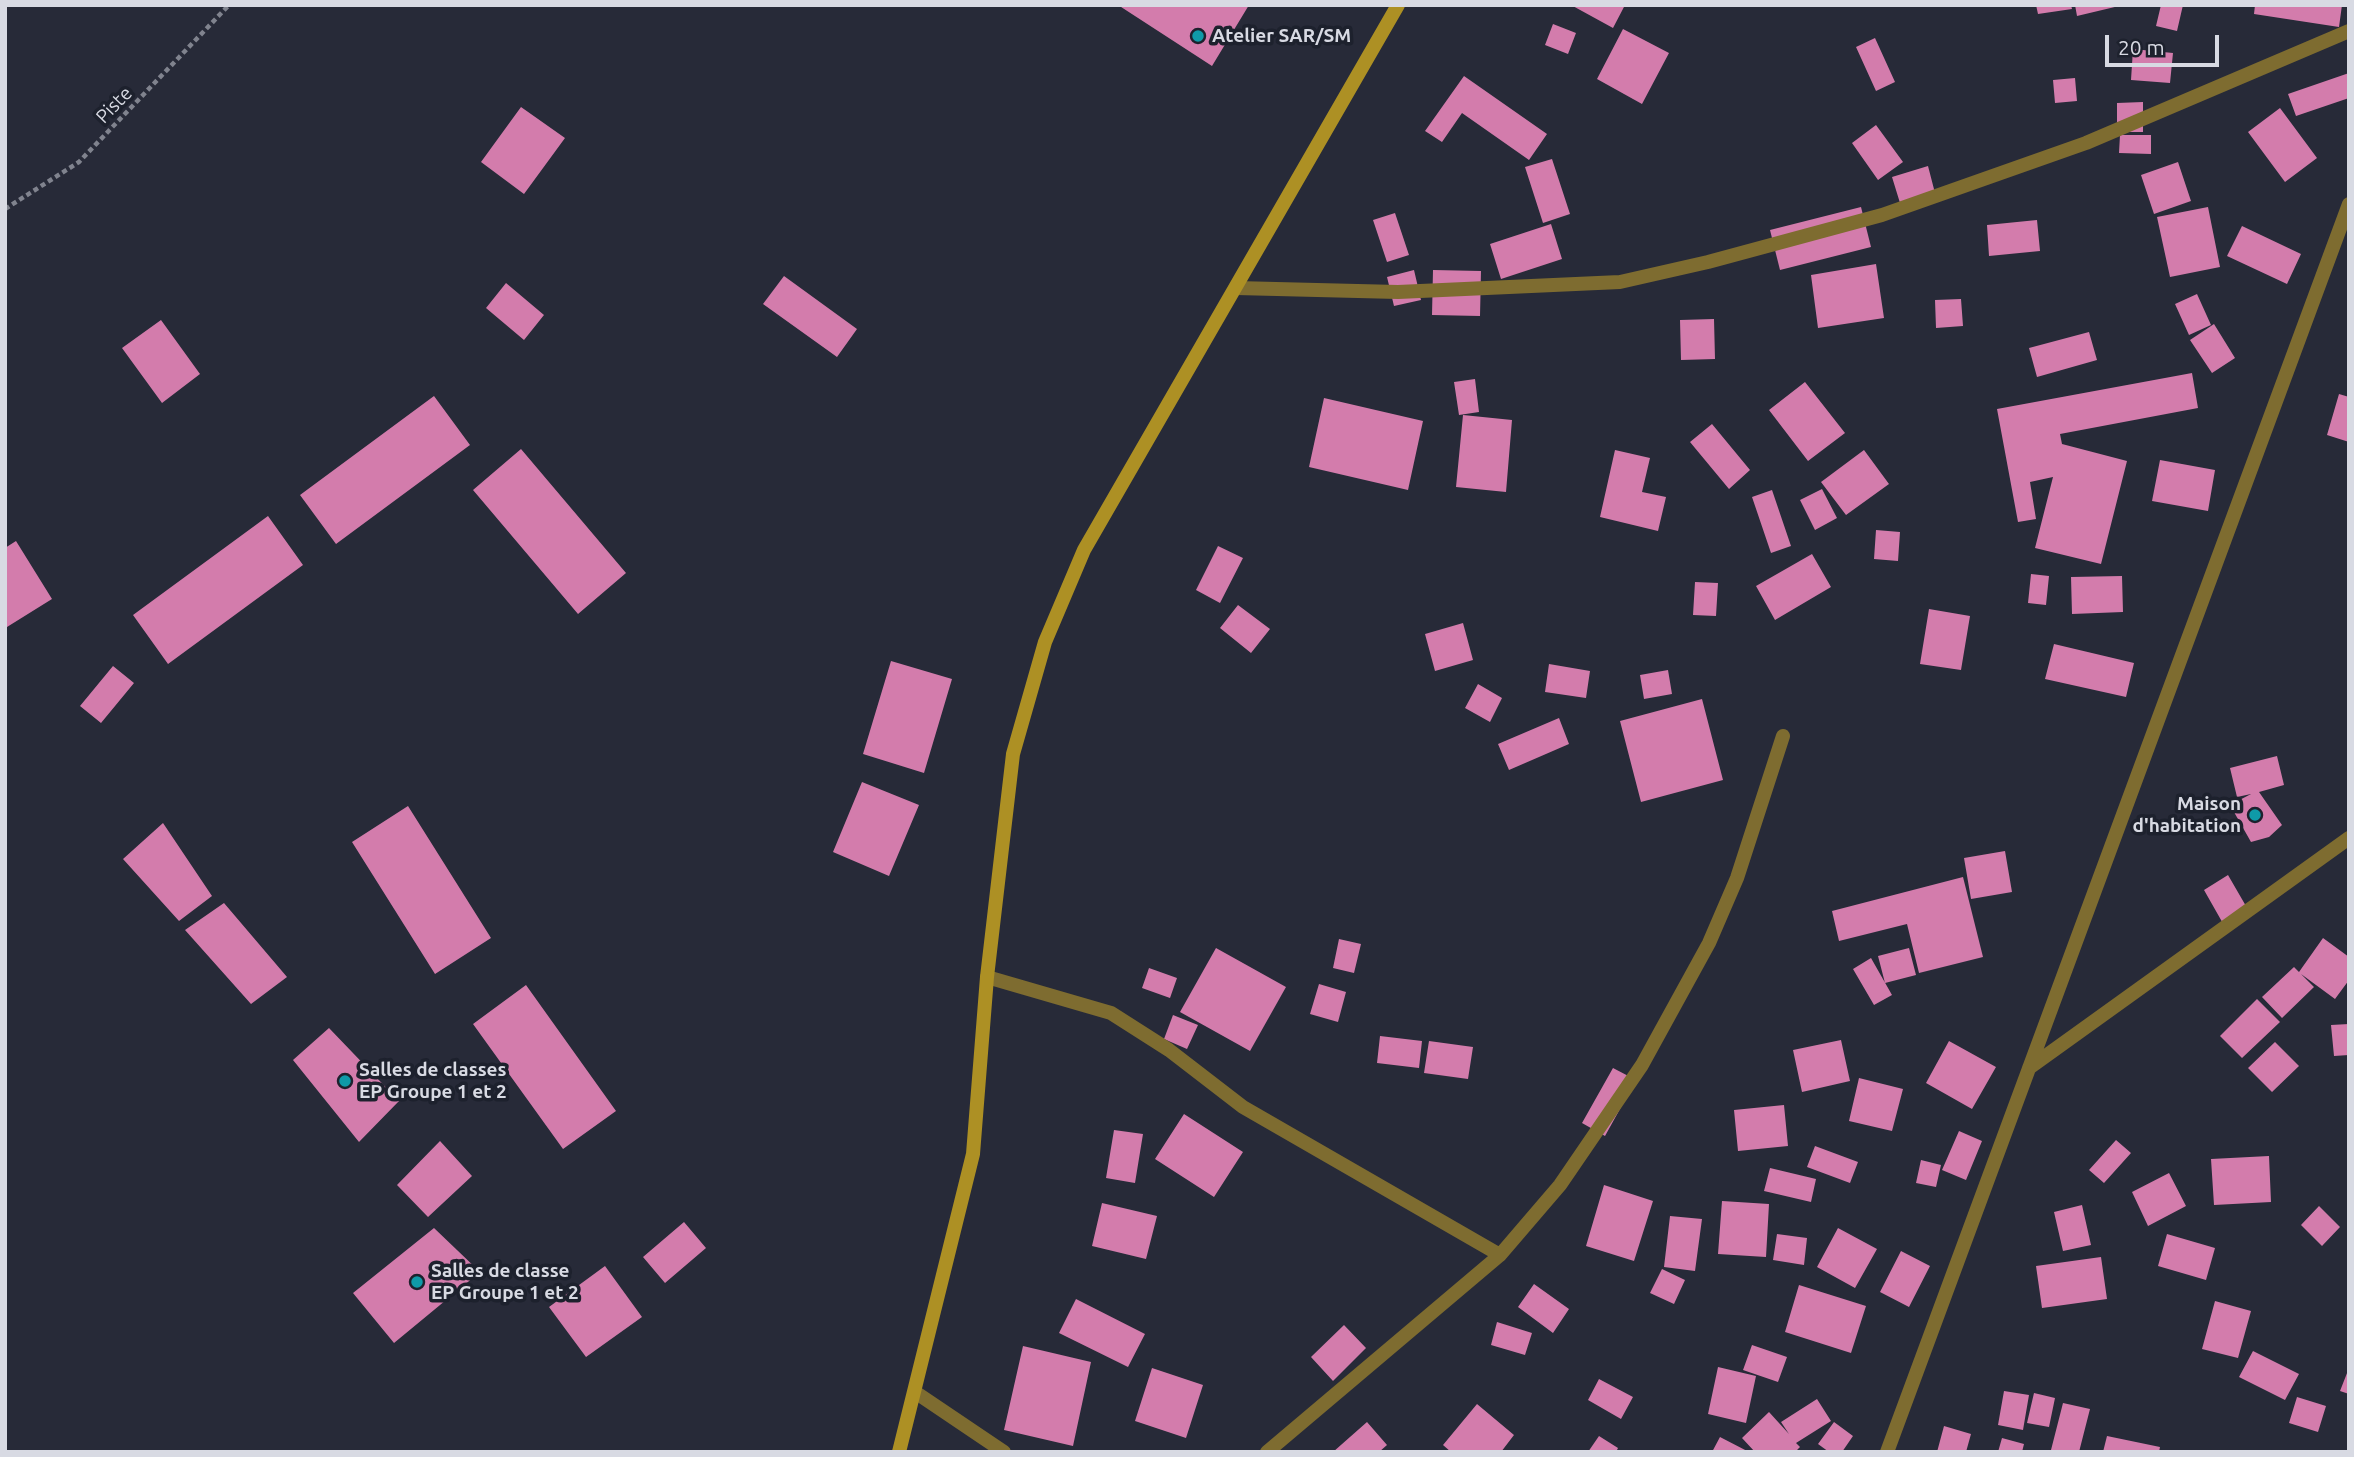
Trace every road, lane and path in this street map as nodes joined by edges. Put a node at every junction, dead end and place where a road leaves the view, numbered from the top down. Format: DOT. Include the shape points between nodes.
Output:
graph roads {
  1 [pos="229,5"];
  2 [pos="1398,5"];
  3 [pos="2349,31"];
  4 [pos="2349,204"];
  5 [pos="5,209"];
  6 [pos="1236,288"];
  7 [pos="1783,736"];
  8 [pos="2349,838"];
  9 [pos="987,976"];
  10 [pos="2027,1069"];
  11 [pos="1500,1255"];
  12 [pos="915,1392"];
  13 [pos="899,1452"];
  14 [pos="1004,1452"];
  15 [pos="1267,1452"];
  16 [pos="1887,1452"];
  1 -- 5 [label="path, Piste" via="79,162"];
  2 -- 6 [label="main road"];
  3 -- 6 [label="street" via="2087,143 1882,215 1696,265 1620,282 1398,292"];
  4 -- 10 [label="street"];
  6 -- 9 [label="main road" via="1084,550 1045,642 1013,754"];
  7 -- 11 [label="street" via="1737,878 1689,980 1642,1065 1568,1174"];
  8 -- 10 [label="street"];
  9 -- 11 [label="street" via="1111,1013 1169,1050 1243,1107"];
  9 -- 12 [label="main road" via="973,1154"];
  10 -- 16 [label="street"];
  11 -- 15 [label="street"];
  12 -- 13 [label="main road"];
  12 -- 14 [label="street"];
}
